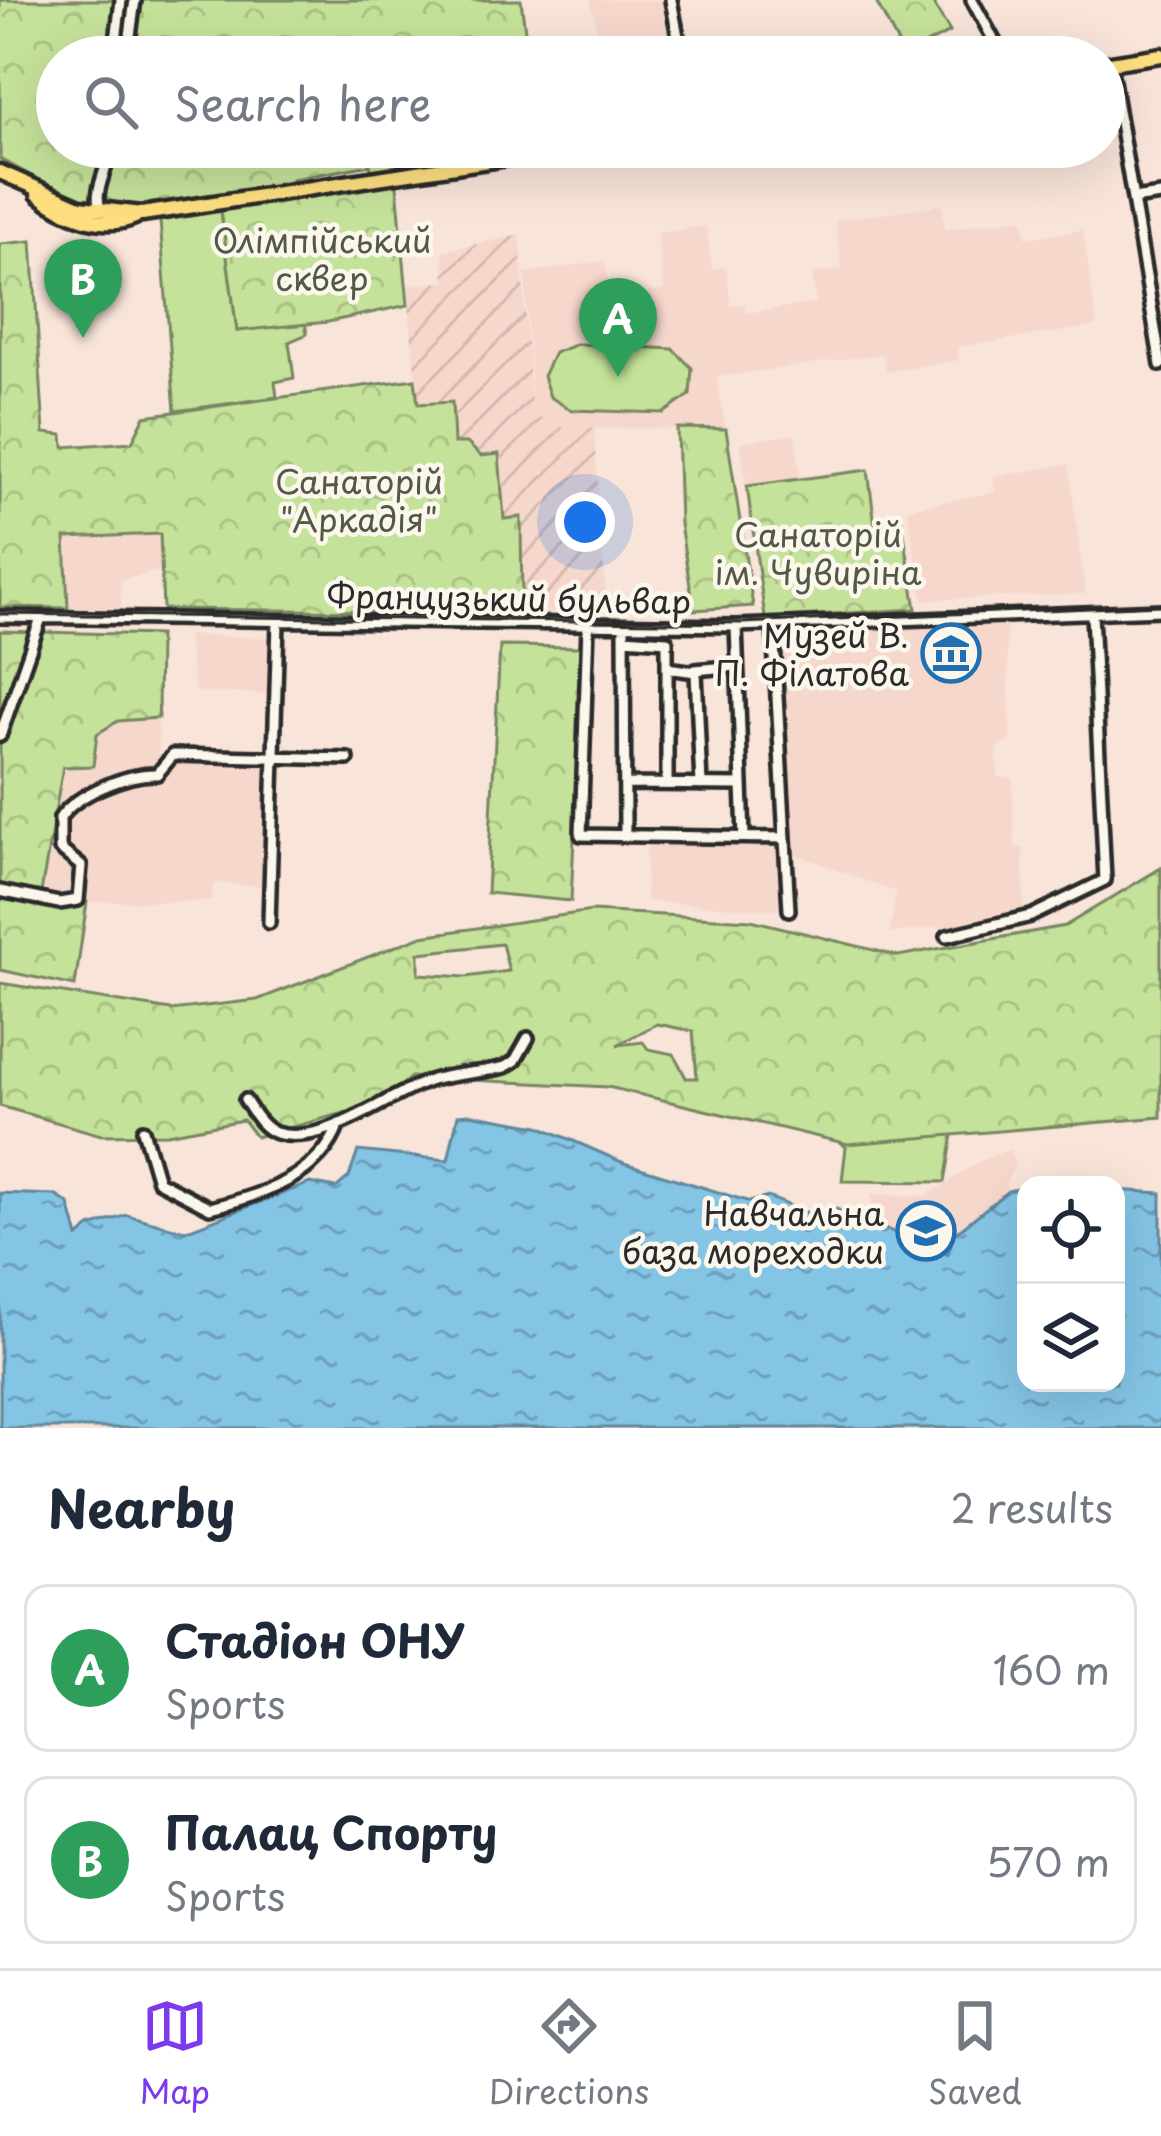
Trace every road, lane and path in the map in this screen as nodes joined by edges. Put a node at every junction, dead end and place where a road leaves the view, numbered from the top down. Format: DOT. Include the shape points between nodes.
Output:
graph roads {
  1 [pos="121,0"];
  2 [pos="135,0"];
  3 [pos="671,0"];
  4 [pos="972,0"];
  5 [pos="116,36"];
  6 [pos="130,36"];
  7 [pos="678,36"];
  8 [pos="992,36"];
  9 [pos="1161,55"];
  10 [pos="1125,61"];
  11 [pos="1125,158"];
  12 [pos="105,168"];
  13 [pos="443,168"];
  14 [pos="0,172"];
  15 [pos="1161,195"];
  16 [pos="1133,200"];
  17 [pos="100,205"];
  18 [pos="1161,365"];
  19 [pos="1161,610"];
  20 [pos="1091,614"];
  21 [pos="0,617"];
  22 [pos="41,618"];
  23 [pos="278,622"];
  24 [pos="588,625"];
  25 [pos="773,625"];
  26 [pos="736,626"];
  27 [pos="624,631"];
  28 [pos="737,666"];
  29 [pos="667,668"];
  30 [pos="695,670"];
  31 [pos="0,736"];
  32 [pos="274,758"];
  33 [pos="348,759"];
  34 [pos="626,784"];
  35 [pos="667,784"];
  36 [pos="701,784"];
  37 [pos="742,785"];
  38 [pos="625,836"];
  39 [pos="744,836"];
  40 [pos="785,838"];
  41 [pos="0,891"];
  42 [pos="789,910"];
  43 [pos="269,923"];
  44 [pos="947,936"];
  45 [pos="528,1038"];
  46 [pos="245,1100"];
  47 [pos="339,1124"];
  48 [pos="142,1130"];
  1 -- 5 [label="street"];
  2 -- 6 [label="street"];
  3 -- 7 [label="street"];
  4 -- 8 [label="street"];
  9 -- 10 [label="main road"];
  11 -- 16 [label="street"];
  12 -- 17 [label="street"];
  13 -- 14 [label="main road" via="142,214 95,212"];
  15 -- 16 [label="street"];
  16 -- 18 [label="street"];
  19 -- 20 [label="street, Французький бульвар"];
  20 -- 25 [label="street, Французький бульвар"];
  20 -- 44 [label="street" via="1106,880 1031,916"];
  21 -- 22 [label="street, Французький бульвар"];
  22 -- 23 [label="street, Французький бульвар"];
  22 -- 31 [label="street"];
  23 -- 24 [label="street, Французький бульвар"];
  23 -- 32 [label="street"];
  24 -- 27 [label="street, Французький бульвар"];
  24 -- 38 [label="street" via="581,835"];
  25 -- 26 [label="street, Французький бульвар"];
  25 -- 40 [label="street"];
  26 -- 27 [label="street, Французький бульвар"];
  26 -- 28 [label="street"];
  27 -- 29 [label="street" via="667,641"];
  27 -- 34 [label="street"];
  28 -- 30 [label="street"];
  28 -- 37 [label="street"];
  29 -- 30 [label="street"];
  29 -- 35 [label="street"];
  30 -- 36 [label="street"];
  32 -- 33 [label="street"];
  32 -- 41 [label="street" via="172,755 160,771 77,798 59,818 60,848 81,866 78,900"];
  32 -- 43 [label="street"];
  34 -- 35 [label="street"];
  34 -- 38 [label="street"];
  35 -- 36 [label="street"];
  36 -- 37 [label="street"];
  37 -- 39 [label="street"];
  38 -- 39 [label="street"];
  39 -- 40 [label="street"];
  40 -- 42 [label="street"];
  45 -- 47 [label="street" via="506,1067 434,1079"];
  46 -- 47 [label="street" via="279,1135"];
  47 -- 48 [label="street" via="296,1178 210,1208 158,1181"];
}
